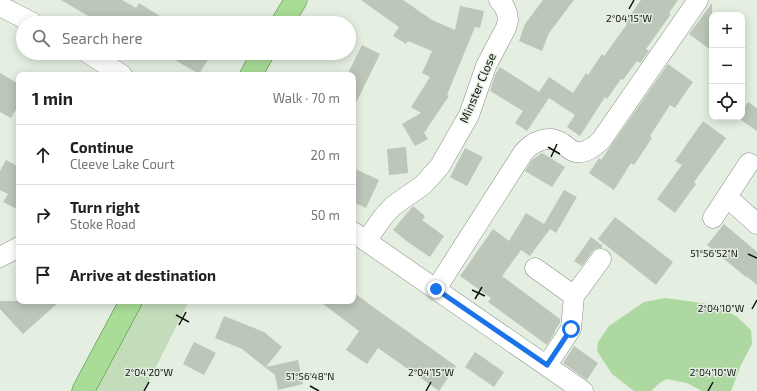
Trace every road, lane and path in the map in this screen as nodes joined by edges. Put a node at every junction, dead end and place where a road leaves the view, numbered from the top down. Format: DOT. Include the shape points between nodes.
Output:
graph roads {
  1 [pos="296,0"];
  2 [pos="499,0"];
  3 [pos="698,0"];
  4 [pos="0,6"];
  5 [pos="19,16"];
  6 [pos="286,16"];
  7 [pos="99,60"];
  8 [pos="259,60"];
  9 [pos="117,72"];
  10 [pos="252,72"];
  11 [pos="749,163"];
  12 [pos="727,197"];
  13 [pos="713,218"];
  14 [pos="757,224"];
  15 [pos="360,236"];
  16 [pos="16,249"];
  17 [pos="0,257"];
  18 [pos="601,259"];
  19 [pos="535,268"];
  20 [pos="436,289"];
  21 [pos="574,296"];
  22 [pos="129,304"];
  23 [pos="547,365"];
  24 [pos="83,391"];
  25 [pos="583,391"];
  1 -- 6 [label="main road"];
  2 -- 15 [label="street, Minster Close" via="507,13 506,28 486,66 469,114 440,166 423,185 393,206"];
  3 -- 20 [label="street" via="598,144 577,152 554,140 541,140 528,147"];
  4 -- 5 [label="street"];
  7 -- 9 [label="street"];
  8 -- 10 [label="main road"];
  11 -- 12 [label="street"];
  12 -- 13 [label="street"];
  12 -- 14 [label="street"];
  15 -- 20 [label="street"];
  16 -- 17 [label="street"];
  18 -- 21 [label="street"];
  19 -- 21 [label="street"];
  20 -- 23 [label="street"];
  21 -- 23 [label="street" via="571,329"];
  22 -- 24 [label="main road"];
  23 -- 25 [label="street"];
}
